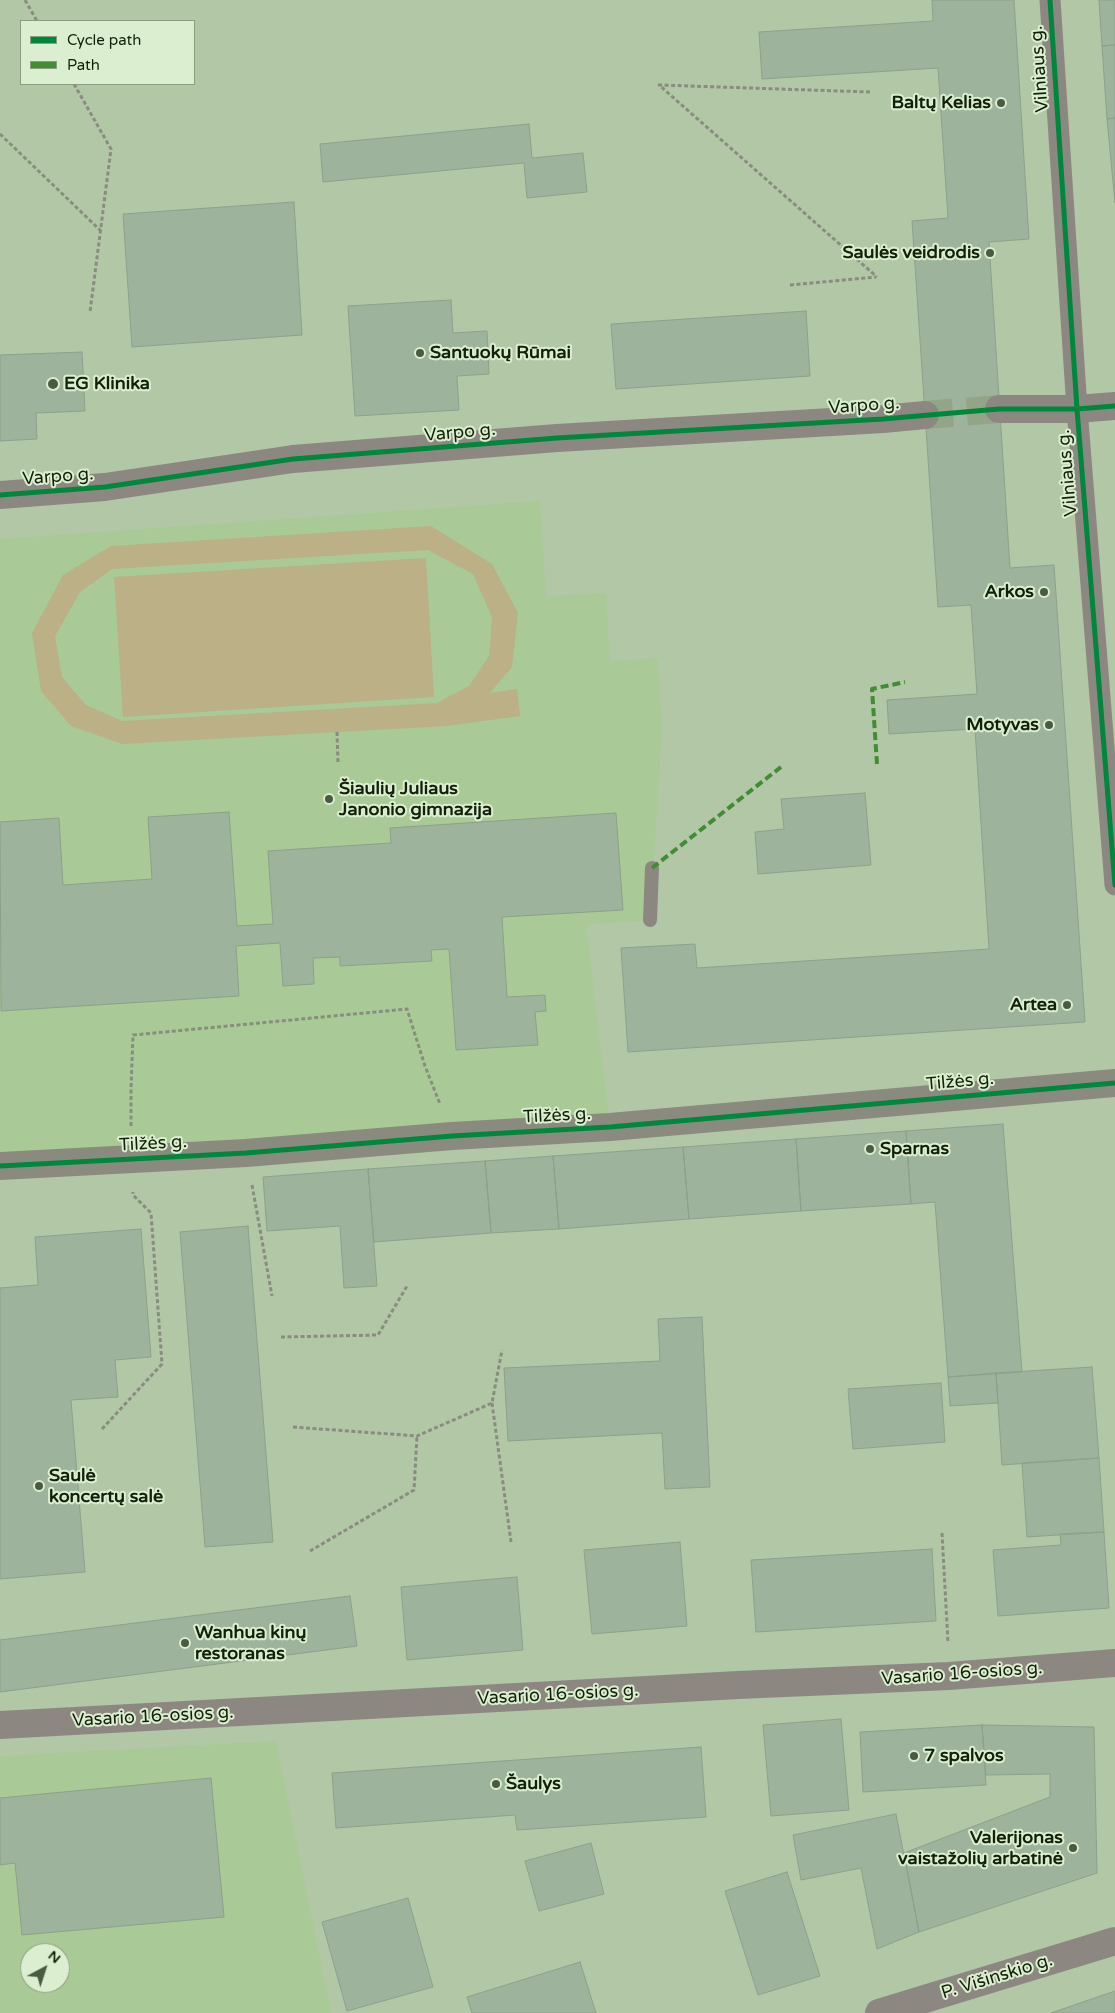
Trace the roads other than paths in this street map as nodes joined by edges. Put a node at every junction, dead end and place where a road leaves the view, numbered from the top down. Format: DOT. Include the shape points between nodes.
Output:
graph roads {
  1 [pos="1050,0"];
  2 [pos="1115,406"];
  3 [pos="999,409"];
  4 [pos="1077,409"];
  5 [pos="924,415"];
  6 [pos="0,495"];
  7 [pos="652,868"];
  8 [pos="1115,885"];
  9 [pos="650,920"];
  10 [pos="1115,1083"];
  11 [pos="0,1166"];
  12 [pos="1115,1663"];
  13 [pos="0,1725"];
  14 [pos="1115,1941"];
  15 [pos="879,2013"];
  1 -- 4 [label="street, Vilniaus g."];
  2 -- 4 [label="street"];
  3 -- 4 [label="street"];
  4 -- 8 [label="street, Vilniaus g."];
  5 -- 6 [label="street, Varpo g." via="558,438 293,460 105,487"];
  7 -- 9 [label="lane"];
  10 -- 11 [label="highway, Tilžės g." via="610,1127 246,1153"];
  12 -- 13 [label="street, Vasario 16-osios g." via="949,1676"];
  14 -- 15 [label="street, P. Višinskio g."];
}
